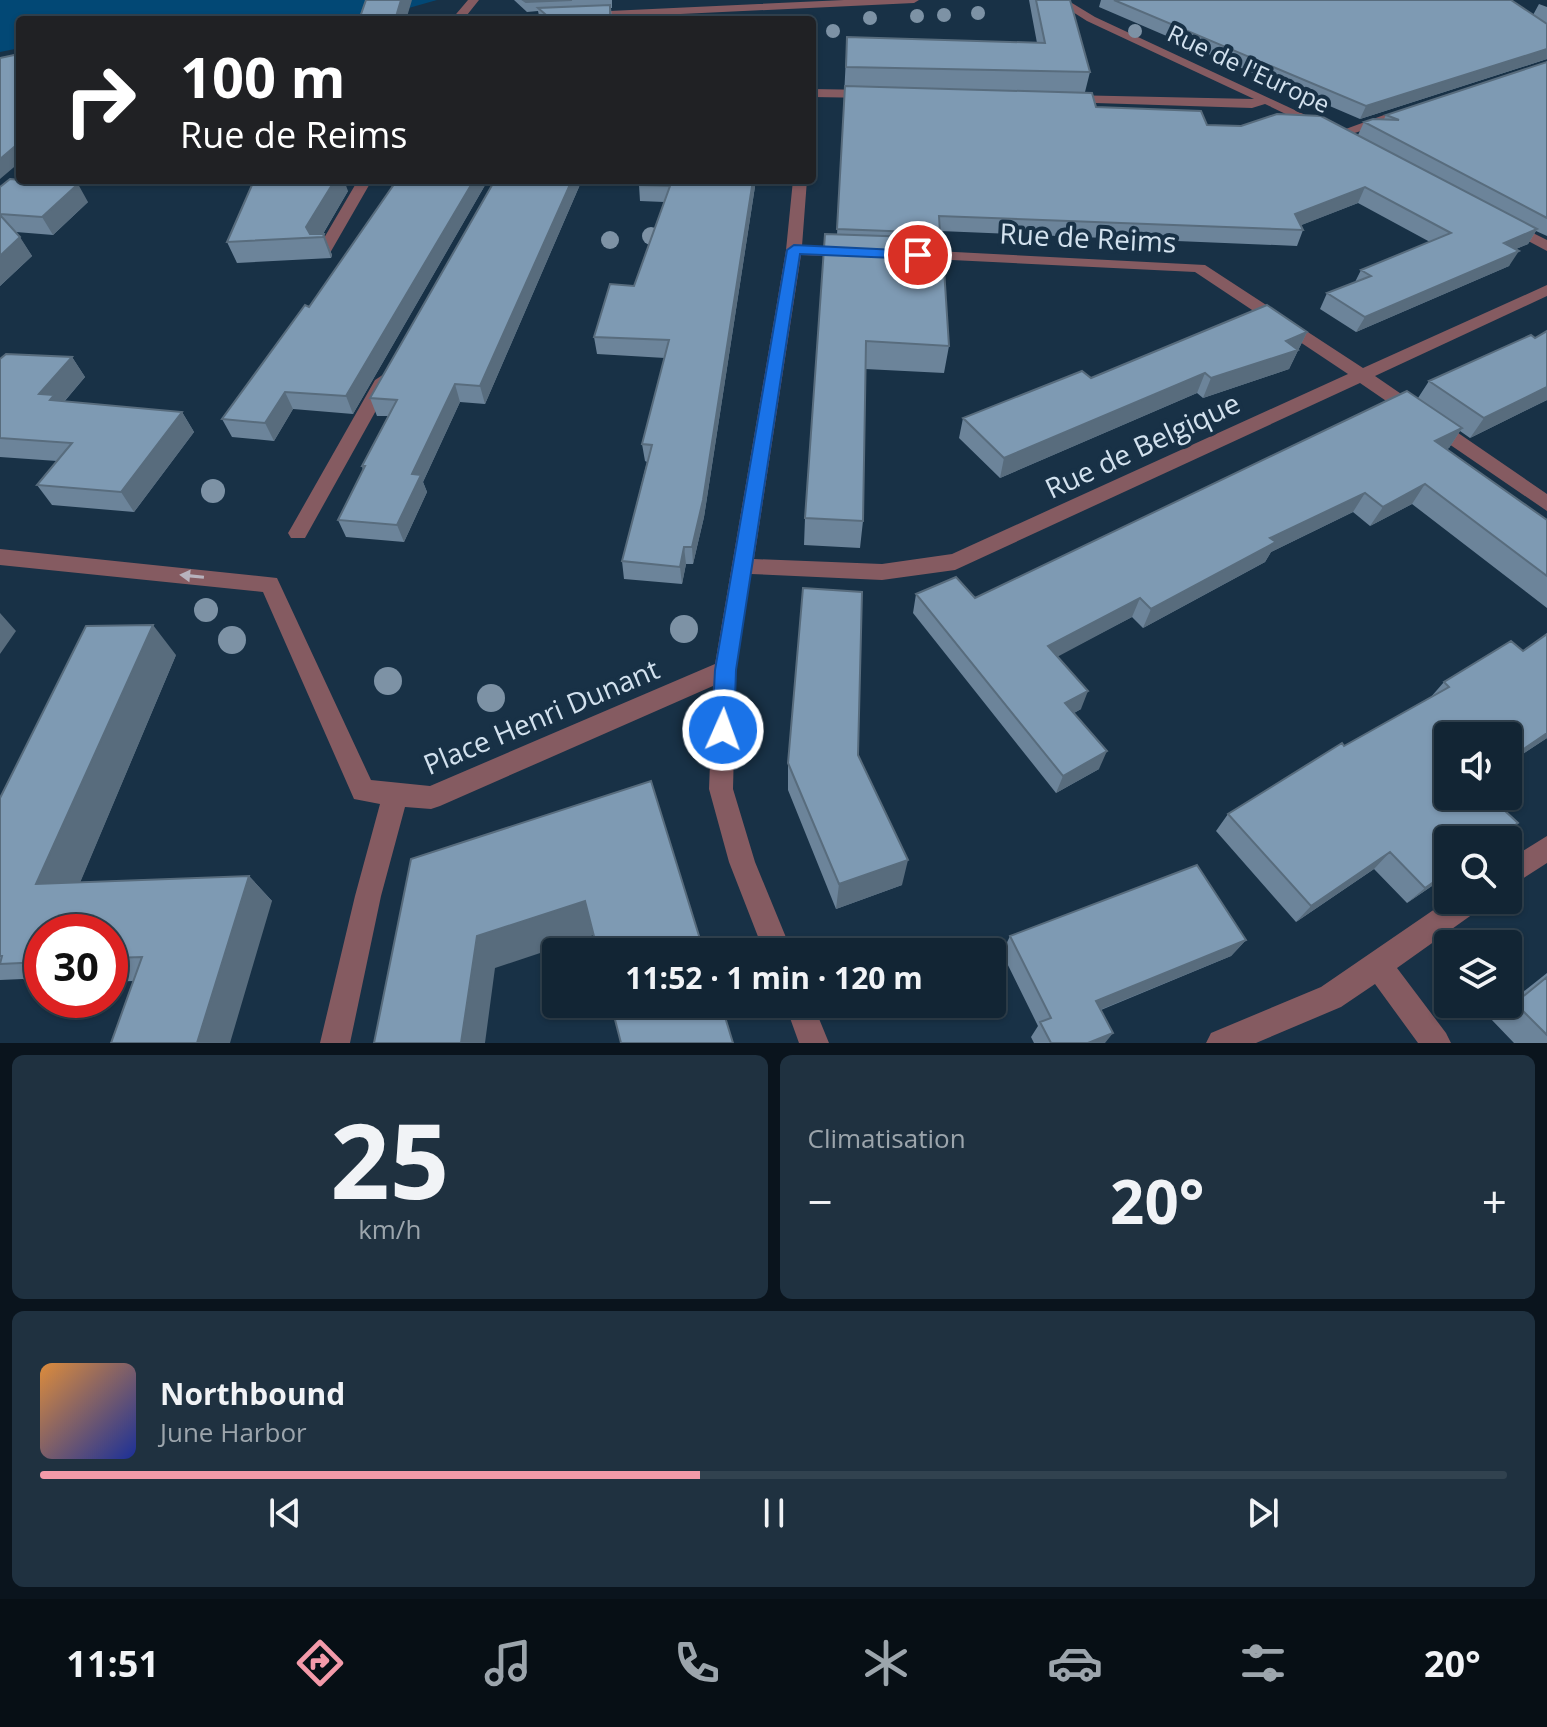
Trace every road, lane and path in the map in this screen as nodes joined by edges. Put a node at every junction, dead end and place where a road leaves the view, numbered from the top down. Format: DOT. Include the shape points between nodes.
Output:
graph roads {
  1 [pos="474,0"];
  2 [pos="914,0"];
  3 [pos="1059,0"];
  4 [pos="806,5"];
  5 [pos="460,16"];
  6 [pos="622,16"];
  7 [pos="810,16"];
  8 [pos="816,93"];
  9 [pos="890,94"];
  10 [pos="1047,98"];
  11 [pos="1267,100"];
  12 [pos="1398,115"];
  13 [pos="1339,134"];
  14 [pos="1353,142"];
  15 [pos="363,184"];
  16 [pos="800,184"];
  17 [pos="1492,216"];
  18 [pos="1547,246"];
  19 [pos="325,250"];
  20 [pos="794,250"];
  21 [pos="872,253"];
  22 [pos="903,254"];
  23 [pos="1547,290"];
  24 [pos="390,370"];
  25 [pos="1360,374"];
  26 [pos="1547,504"];
  27 [pos="298,533"];
  28 [pos="0,557"];
  29 [pos="741,566"];
  30 [pos="725,670"];
  31 [pos="395,796"];
  32 [pos="1547,848"];
  33 [pos="1522,865"];
  34 [pos="1451,914"];
  35 [pos="772,938"];
  36 [pos="1378,965"];
  37 [pos="804,1018"];
  38 [pos="335,1043"];
  39 [pos="814,1043"];
  40 [pos="1221,1043"];
  41 [pos="1436,1043"];
  1 -- 5 [label="street"];
  2 -- 4 [label="street"];
  3 -- 11 [label="street, Rue de l'Europe"];
  4 -- 6 [label="street"];
  4 -- 7 [label="street"];
  8 -- 9 [label="street"];
  10 -- 11 [label="street" via="1252,104"];
  11 -- 13 [label="street, Rue de l'Europe"];
  12 -- 13 [label="street"];
  13 -- 14 [label="street, Rue de l'Europe"];
  15 -- 19 [label="street"];
  16 -- 20 [label="street"];
  17 -- 18 [label="street"];
  20 -- 21 [label="street"];
  20 -- 29 [label="street"];
  22 -- 25 [label="street, Rue de Reims" via="1199,268"];
  23 -- 25 [label="street, Rue de Belgique"];
  24 -- 27 [label="street"];
  25 -- 26 [label="street, Rue de Reims"];
  25 -- 29 [label="street, Rue de Belgique" via="955,562 882,572"];
  31 -- 28 [label="street, Place Henri Dunant, one-way" via="363,791 270,584"];
  29 -- 30 [label="street"];
  30 -- 31 [label="street, Place Henri Dunant" via="431,798"];
  30 -- 35 [label="street" via="721,789"];
  31 -- 38 [label="street"];
  32 -- 33 [label="street"];
  34 -- 36 [label="street"];
  36 -- 40 [label="street" via="1331,997"];
  36 -- 41 [label="street"];
  37 -- 39 [label="street"];
}
